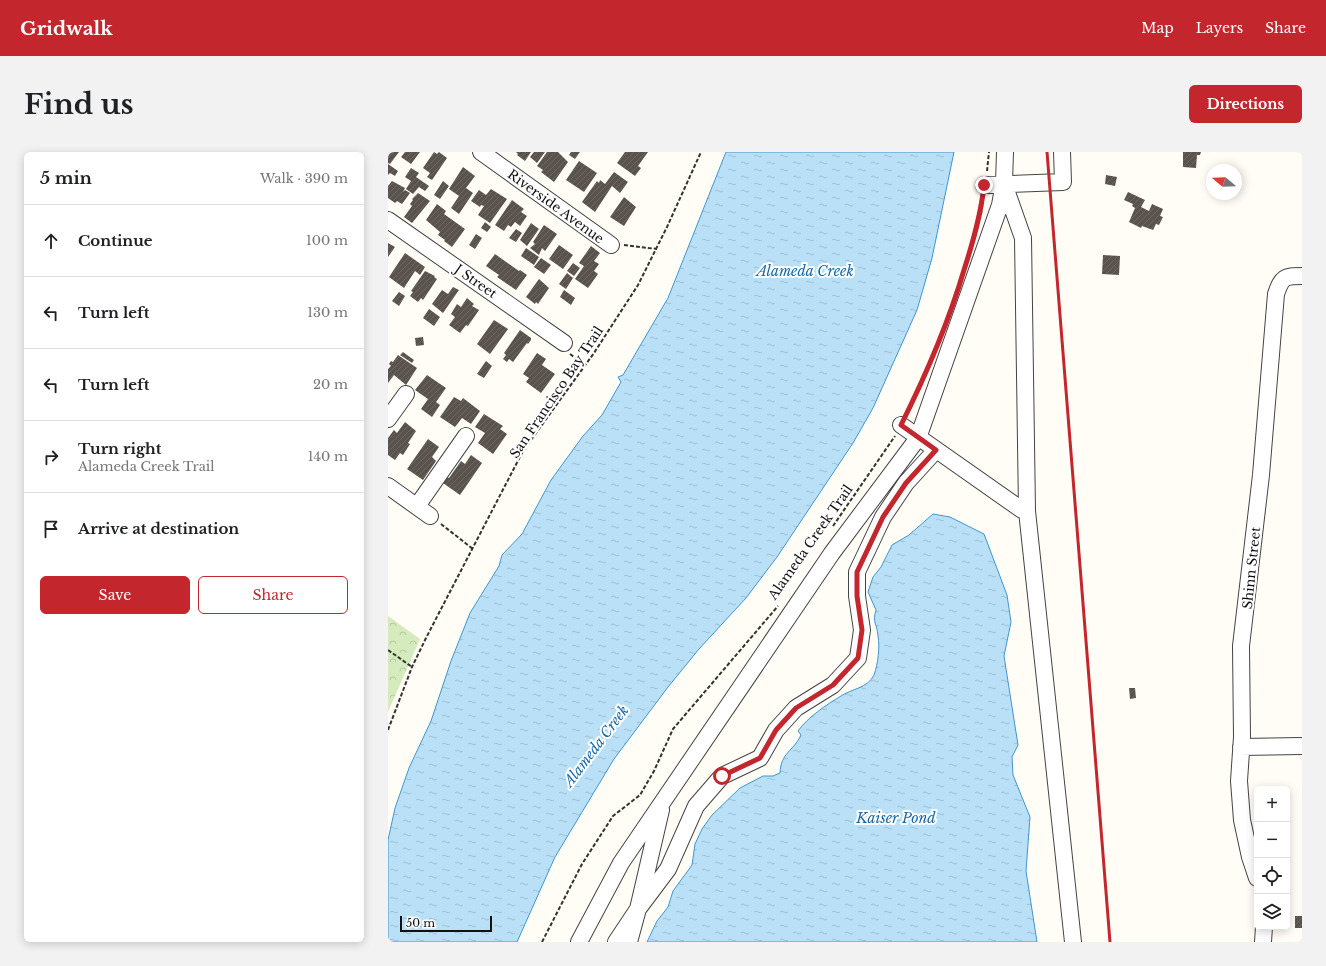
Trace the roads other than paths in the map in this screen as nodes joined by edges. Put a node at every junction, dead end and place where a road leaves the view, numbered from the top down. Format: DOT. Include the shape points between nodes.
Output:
graph roads {
  1 [pos="481,152"];
  2 [pos="1004,152"];
  3 [pos="1062,152"];
  4 [pos="1004,183"];
  5 [pos="984,185"];
  6 [pos="388,220"];
  7 [pos="611,245"];
  8 [pos="1302,276"];
  9 [pos="564,343"];
  10 [pos="406,394"];
  11 [pos="388,419"];
  12 [pos="901,425"];
  13 [pos="466,436"];
  14 [pos="918,438"];
  15 [pos="936,450"];
  16 [pos="388,486"];
  17 [pos="417,506"];
  18 [pos="1027,511"];
  19 [pos="430,516"];
  20 [pos="1302,746"];
  21 [pos="1241,747"];
  22 [pos="663,801"];
  23 [pos="1254,869"];
  24 [pos="638,909"];
  25 [pos="1264,930"];
  26 [pos="579,942"];
  27 [pos="616,942"];
  28 [pos="629,942"];
  29 [pos="1073,942"];
  30 [pos="1263,942"];
  1 -- 7 [label="street, Riverside Avenue"];
  2 -- 4 [label="street"];
  3 -- 4 [label="street" via="1063,182"];
  4 -- 5 [label="street"];
  4 -- 14 [label="street" via="1000,205"];
  4 -- 18 [label="street" via="1023,238"];
  6 -- 9 [label="street, J Street"];
  8 -- 21 [label="street, Shinn Street" via="1287,276 1282,280 1276,294 1261,475 1241,646"];
  10 -- 11 [label="street"];
  12 -- 14 [label="street"];
  13 -- 17 [label="street"];
  14 -- 15 [label="street"];
  14 -- 22 [label="street" via="832,553"];
  15 -- 18 [label="street"];
  15 -- 24 [label="street" via="906,483 883,517 857,572 857,596 862,630 858,658 833,685 796,708 776,730 760,758 722,776 696,806 668,869"];
  16 -- 17 [label="street"];
  17 -- 19 [label="street"];
  18 -- 29 [label="street"];
  20 -- 21 [label="street"];
  21 -- 23 [label="street, Shinn Street" via="1239,781 1242,820"];
  22 -- 24 [label="street"];
  22 -- 26 [label="street" via="621,863"];
  24 -- 27 [label="street"];
  24 -- 28 [label="street"];
  25 -- 30 [label="street"];
}
